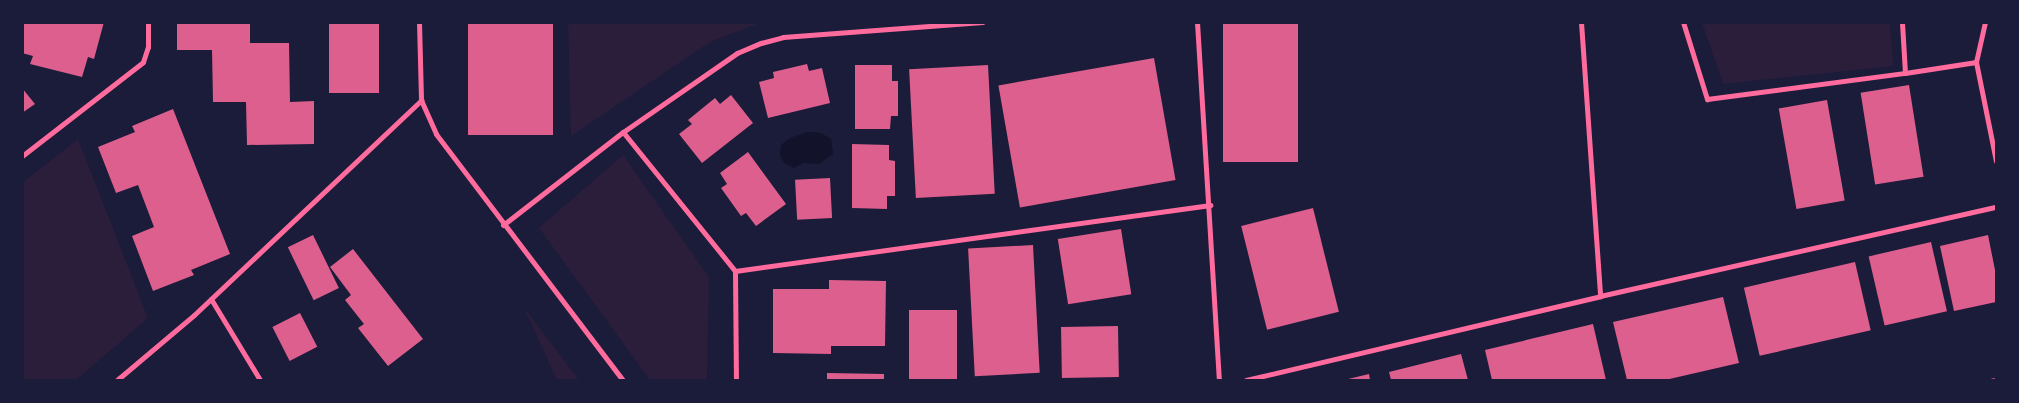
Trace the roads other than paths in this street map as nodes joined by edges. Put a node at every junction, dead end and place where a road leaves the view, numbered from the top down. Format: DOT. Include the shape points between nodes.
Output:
graph roads {
  1 [pos="148,22"];
  2 [pos="419,22"];
  3 [pos="982,22"];
  4 [pos="1197,22"];
  5 [pos="1581,22"];
  6 [pos="1683,22"];
  7 [pos="1902,22"];
  8 [pos="1985,22"];
  9 [pos="1976,62"];
  10 [pos="1905,73"];
  11 [pos="421,100"];
  12 [pos="623,132"];
  13 [pos="22,156"];
  14 [pos="1996,161"];
  15 [pos="1210,205"];
  16 [pos="1996,207"];
  17 [pos="503,225"];
  18 [pos="735,271"];
  19 [pos="1600,296"];
  20 [pos="211,299"];
  21 [pos="117,380"];
  22 [pos="260,380"];
  23 [pos="623,380"];
  24 [pos="736,380"];
  25 [pos="1219,380"];
  26 [pos="1246,380"];
  1 -- 13 [label="street" via="148,47 143,62"];
  2 -- 11 [label="street"];
  3 -- 12 [label="street" via="783,37 761,43 737,53"];
  4 -- 15 [label="street"];
  5 -- 19 [label="street"];
  6 -- 10 [label="street" via="1707,99"];
  7 -- 10 [label="street"];
  8 -- 9 [label="street"];
  9 -- 10 [label="street"];
  9 -- 14 [label="street"];
  11 -- 17 [label="street" via="436,134"];
  11 -- 20 [label="street"];
  12 -- 17 [label="street"];
  12 -- 18 [label="street"];
  15 -- 18 [label="street"];
  15 -- 25 [label="street"];
  16 -- 19 [label="street"];
  17 -- 23 [label="street"];
  18 -- 24 [label="street"];
  19 -- 26 [label="street"];
  20 -- 21 [label="street"];
  20 -- 22 [label="street"];
}
